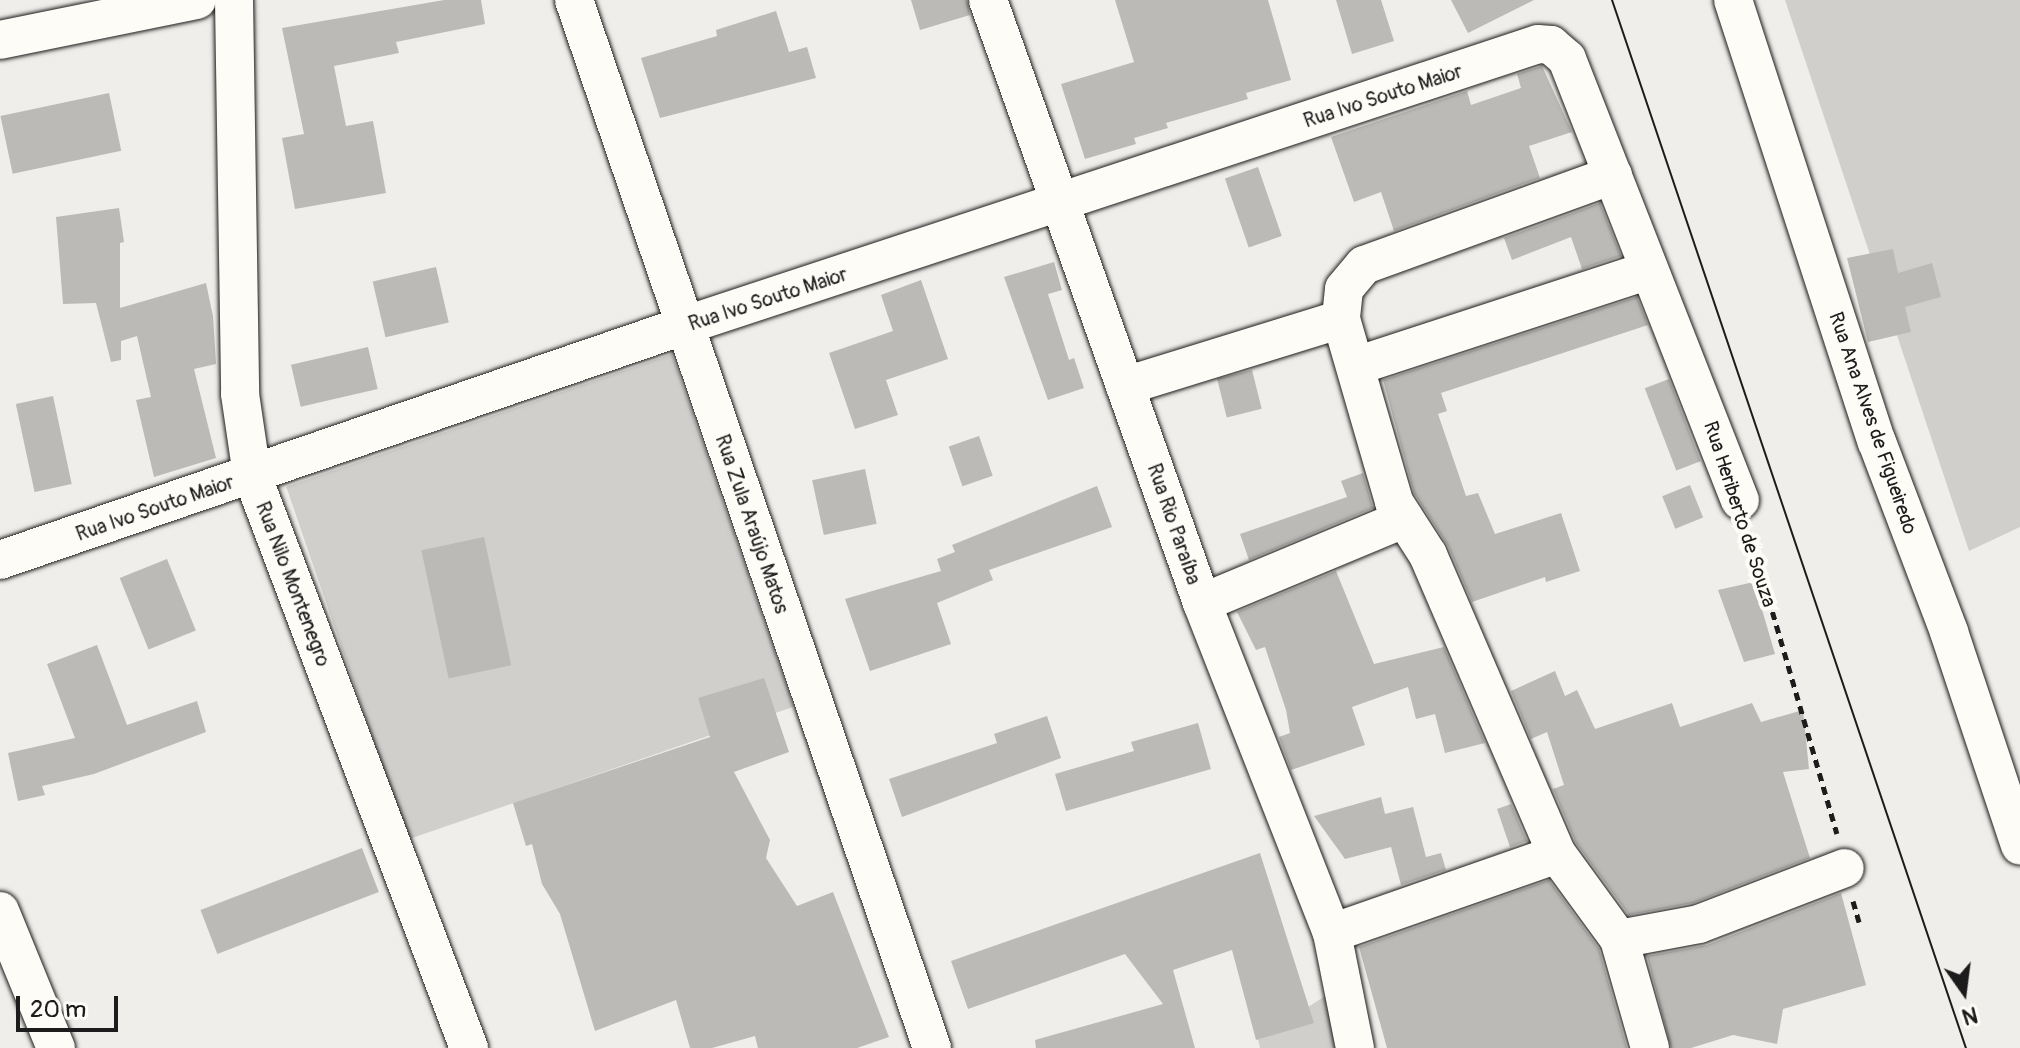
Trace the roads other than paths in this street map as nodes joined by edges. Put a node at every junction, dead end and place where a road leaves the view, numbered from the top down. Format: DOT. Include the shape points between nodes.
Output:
graph roads {
  1 [pos="197,0"];
  2 [pos="234,0"];
  3 [pos="574,0"];
  4 [pos="988,0"];
  5 [pos="1733,0"];
  6 [pos="0,40"];
  7 [pos="1538,44"];
  8 [pos="1613,175"];
  9 [pos="1058,204"];
  10 [pos="1647,271"];
  11 [pos="1341,319"];
  12 [pos="683,326"];
  13 [pos="1356,366"];
  14 [pos="1125,386"];
  15 [pos="252,475"];
  16 [pos="1740,500"];
  17 [pos="1404,519"];
  18 [pos="0,560"];
  19 [pos="1202,603"];
  20 [pos="2020,845"];
  21 [pos="1557,854"];
  22 [pos="1845,868"];
  23 [pos="0,911"];
  24 [pos="1332,933"];
  25 [pos="1619,939"];
  26 [pos="56,1048"];
  27 [pos="469,1048"];
  28 [pos="932,1048"];
  29 [pos="1355,1048"];
  30 [pos="1650,1048"];
  1 -- 6 [label="street"];
  2 -- 15 [label="street, Rua Nilo Montenegro" via="240,394"];
  3 -- 12 [label="street, Rua Zula Araújo Matos"];
  4 -- 9 [label="street, Rua Rio Paraíba"];
  5 -- 20 [label="street, Rua Ana Alves de Figueiredo" via="1877,442 1949,632"];
  7 -- 8 [label="street, Rua Heriberto de Souza" via="1551,45 1567,59"];
  7 -- 9 [label="street, Rua Ivo Souto Maior"];
  8 -- 10 [label="street, Rua Heriberto de Souza"];
  8 -- 11 [label="street" via="1364,265 1344,289"];
  9 -- 12 [label="street, Rua Ivo Souto Maior"];
  9 -- 14 [label="street, Rua Rio Paraíba"];
  10 -- 13 [label="street"];
  10 -- 16 [label="street, Rua Heriberto de Souza"];
  11 -- 13 [label="street"];
  11 -- 14 [label="street"];
  12 -- 15 [label="street, Rua Ivo Souto Maior"];
  12 -- 28 [label="street, Rua Zula Araújo Matos"];
  13 -- 17 [label="street" via="1385,476"];
  14 -- 19 [label="street, Rua Rio Paraíba"];
  15 -- 18 [label="street, Rua Ivo Souto Maior"];
  15 -- 27 [label="street, Rua Nilo Montenegro"];
  17 -- 19 [label="street"];
  17 -- 21 [label="street" via="1428,555"];
  19 -- 24 [label="street, Rua Rio Paraíba"];
  21 -- 24 [label="street"];
  21 -- 25 [label="street"];
  22 -- 25 [label="street" via="1699,924"];
  23 -- 26 [label="street"];
  24 -- 29 [label="street, Rua Rio Paraíba"];
  25 -- 30 [label="street"];
}
